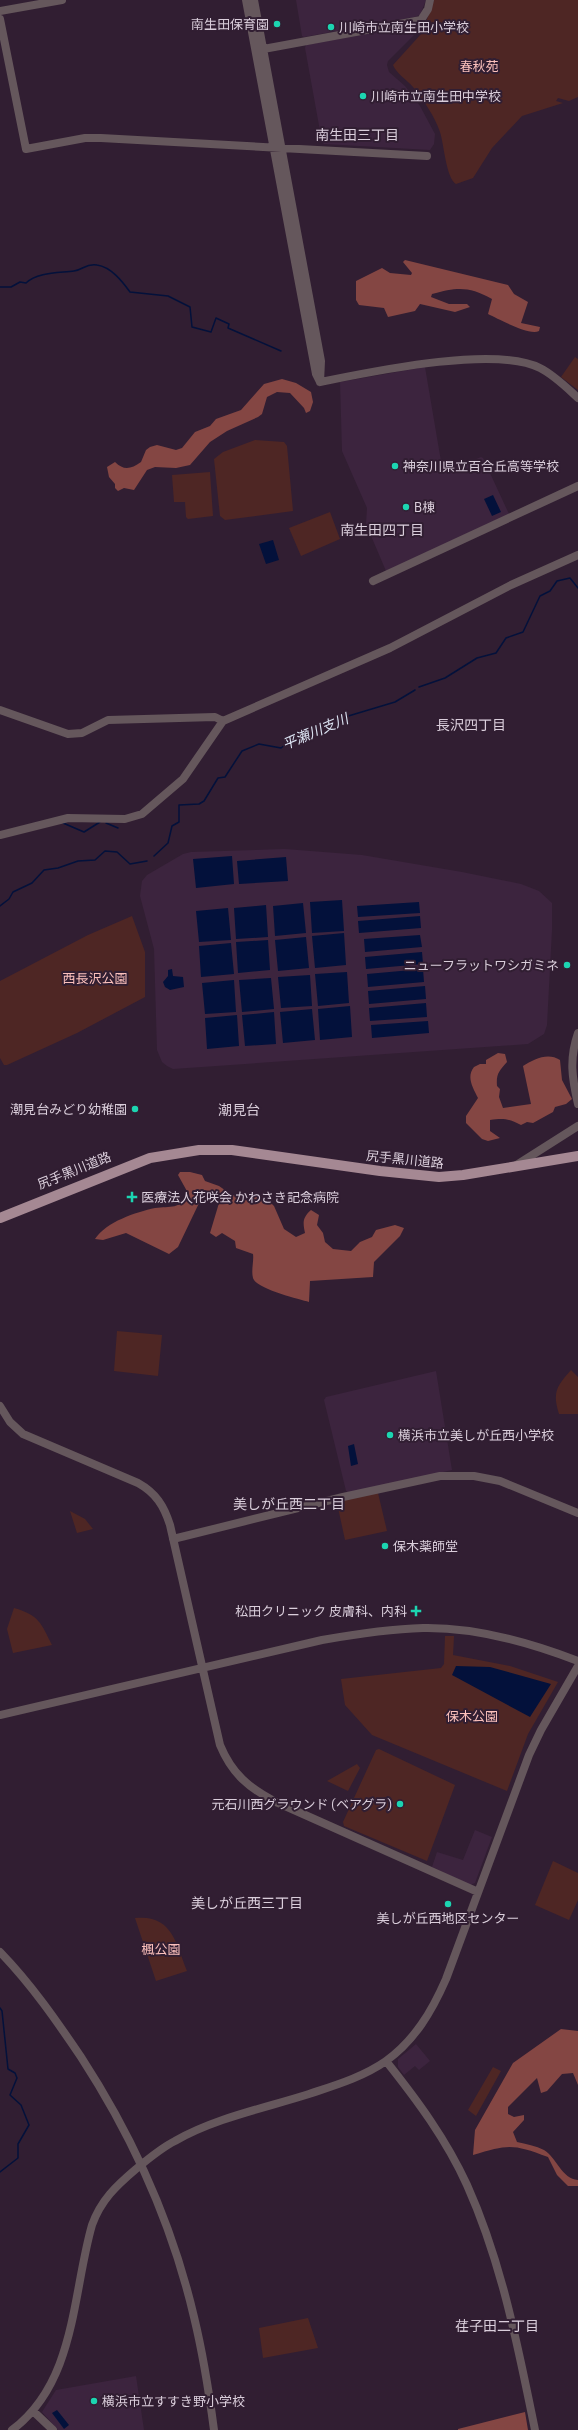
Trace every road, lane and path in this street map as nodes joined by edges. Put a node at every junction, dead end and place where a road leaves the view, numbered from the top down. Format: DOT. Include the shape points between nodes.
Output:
graph roads {
  1 [pos="62,0"];
  2 [pos="246,0"];
  3 [pos="254,0"];
  4 [pos="430,0"];
  5 [pos="0,11"];
  6 [pos="0,19"];
  7 [pos="259,50"];
  8 [pos="278,148"];
  9 [pos="428,156"];
  10 [pos="578,398"];
  11 [pos="578,486"];
  12 [pos="578,555"];
  13 [pos="373,581"];
  14 [pos="0,710"];
  15 [pos="223,721"];
  16 [pos="0,835"];
  17 [pos="578,1033"];
  18 [pos="578,1104"];
  19 [pos="578,1126"];
  20 [pos="277,1155"];
  21 [pos="578,1156"];
  22 [pos="514,1166"];
  23 [pos="0,1214"];
  24 [pos="0,1218"];
  25 [pos="0,1406"];
  26 [pos="578,1513"];
  27 [pos="173,1539"];
  28 [pos="578,1661"];
  29 [pos="578,1666"];
  30 [pos="203,1668"];
  31 [pos="0,1715"];
  32 [pos="478,1892"];
  33 [pos="0,1952"];
  34 [pos="386,2061"];
  35 [pos="142,2164"];
  36 [pos="33,2411"];
  37 [pos="12,2430"];
  38 [pos="53,2430"];
  39 [pos="214,2430"];
  40 [pos="535,2430"];
  1 -- 5 [label="street"];
  2 -- 7 [label="street"];
  3 -- 7 [label="street"];
  4 -- 7 [label="street" via="421,20"];
  6 -- 8 [label="street" via="26,149 85,138"];
  7 -- 8 [label="street"];
  8 -- 9 [label="street"];
  8 -- 10 [label="street" via="300,296 316,374 320,382 412,365 512,360 539,367"];
  11 -- 13 [label="street"];
  12 -- 15 [label="street" via="512,585 374,656"];
  14 -- 15 [label="street" via="68,734 82,733 114,720 215,717"];
  15 -- 16 [label="street" via="183,779 142,814 125,819 68,818"];
  17 -- 18 [label="street" via="570,1067"];
  19 -- 22 [label="street"];
  20 -- 22 [label="main road, 尻手黒川道路" via="427,1176 463,1175"];
  20 -- 23 [label="main road, 尻手黒川道路" via="217,1145 159,1152 111,1168"];
  20 -- 24 [label="main road, 尻手黒川道路" via="232,1150 173,1153 128,1166"];
  21 -- 22 [label="main road, 尻手黒川道路"];
  25 -- 27 [label="street" via="10,1422 23,1434 147,1488 155,1494 164,1508"];
  26 -- 27 [label="street" via="500,1481 474,1476 440,1476"];
  27 -- 30 [label="street"];
  28 -- 30 [label="street" via="536,1645 498,1636 423,1628 369,1632 322,1640"];
  29 -- 32 [label="street" via="535,1740"];
  30 -- 31 [label="street"];
  30 -- 32 [label="street" via="220,1745 239,1778 254,1791"];
  32 -- 34 [label="street" via="434,2006 417,2032"];
  33 -- 35 [label="street" via="45,2004 100,2086"];
  34 -- 35 [label="street" via="349,2080 192,2132 174,2141"];
  34 -- 40 [label="street" via="437,2130 467,2185 506,2295"];
  35 -- 36 [label="street" via="112,2190 96,2212 64,2354 51,2384"];
  35 -- 39 [label="street" via="169,2233 194,2316"];
  36 -- 37 [label="street"];
  36 -- 38 [label="street"];
}
